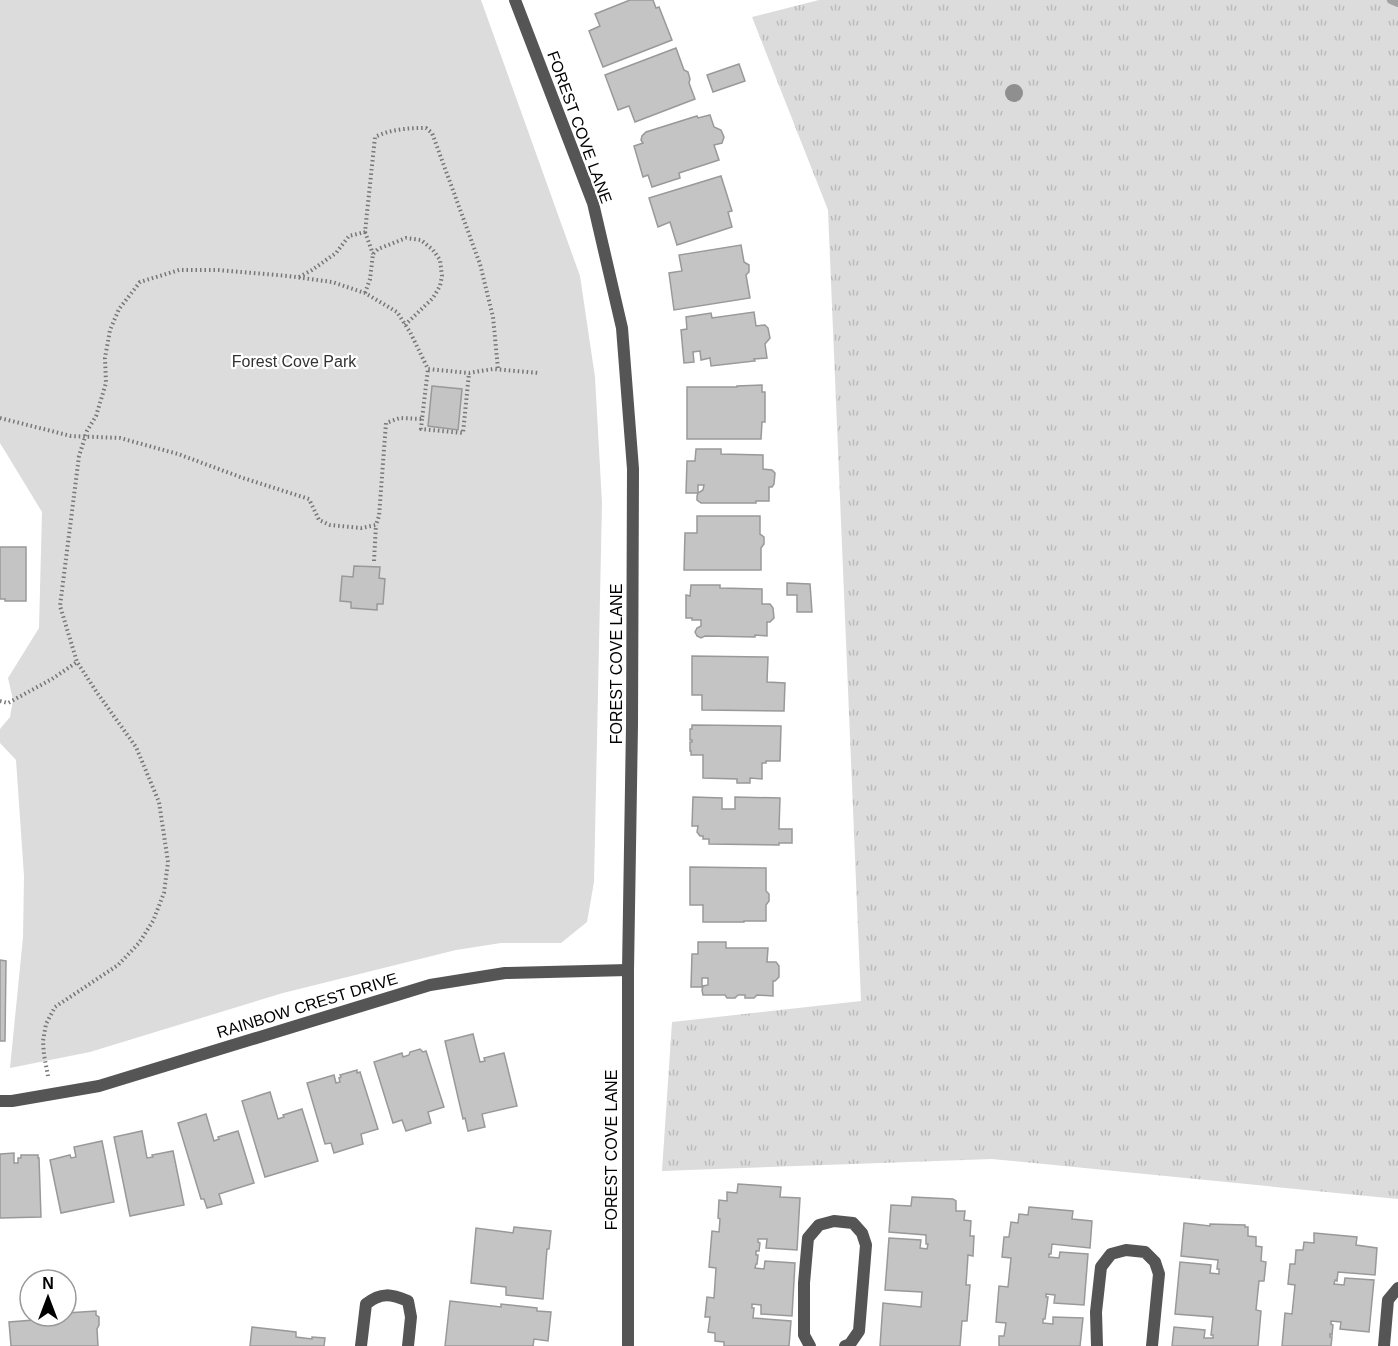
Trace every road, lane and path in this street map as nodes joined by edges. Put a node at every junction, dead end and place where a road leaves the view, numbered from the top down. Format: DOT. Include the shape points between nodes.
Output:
graph roads {
  1 [pos="515,0"];
  2 [pos="365,232"];
  3 [pos="373,254"];
  4 [pos="298,277"];
  5 [pos="365,293"];
  6 [pos="405,325"];
  7 [pos="428,369"];
  8 [pos="498,369"];
  9 [pos="469,373"];
  10 [pos="539,373"];
  11 [pos="0,418"];
  12 [pos="422,419"];
  13 [pos="86,436"];
  14 [pos="376,525"];
  15 [pos="374,561"];
  16 [pos="77,662"];
  17 [pos="0,701"];
  18 [pos="628,970"];
  19 [pos="52,1094"];
  20 [pos="0,1101"];
  21 [pos="1398,1288"];
  22 [pos="361,1346"];
  23 [pos="408,1346"];
  24 [pos="628,1346"];
  25 [pos="810,1346"];
  26 [pos="845,1346"];
  27 [pos="1097,1346"];
  28 [pos="1152,1346"];
  29 [pos="1384,1346"];
  1 -- 18 [label="street, FOREST COVE LANE" via="593,203 622,328 633,469"];
  2 -- 3 [label="path"];
  2 -- 4 [label="path" via="349,236 336,253"];
  2 -- 8 [label="path" via="375,137 385,132 426,128 432,133 480,264 493,317"];
  3 -- 5 [label="path"];
  3 -- 6 [label="path" via="406,238 421,240 440,260 440,286"];
  4 -- 5 [label="path" via="332,282"];
  4 -- 13 [label="path" via="179,270 140,282 119,309 110,330 106,383"];
  5 -- 6 [label="path" via="397,312"];
  6 -- 7 [label="path"];
  7 -- 9 [label="path"];
  7 -- 12 [label="path"];
  8 -- 9 [label="path"];
  8 -- 10 [label="path"];
  9 -- 12 [label="path" via="463,433 421,429"];
  11 -- 13 [label="path" via="71,436"];
  12 -- 14 [label="path" via="400,418 386,423"];
  13 -- 14 [label="path" via="120,438 178,454 299,495 309,499 319,520 330,525"];
  13 -- 16 [label="path" via="60,606"];
  14 -- 15 [label="path"];
  16 -- 17 [label="path" via="8,703"];
  16 -- 19 [label="path" via="136,747 159,802 168,862 164,893 140,943 118,965 55,1006 46,1024 44,1055"];
  18 -- 19 [label="street, RAINBOW CREST DRIVE" via="504,973 430,984 99,1086"];
  18 -- 24 [label="street, FOREST COVE LANE"];
  19 -- 20 [label="street, RAINBOW CREST DRIVE"];
  21 -- 29 [label="street" via="1388,1300"];
  22 -- 23 [label="street" via="366,1304 375,1297 394,1296 408,1301"];
  25 -- 26 [label="street" via="804,1335 808,1238 819,1225 834,1221 853,1223 866,1245 858,1331"];
  27 -- 28 [label="street" via="1101,1267 1111,1254 1126,1250 1145,1252 1155,1262 1159,1274"];
}
